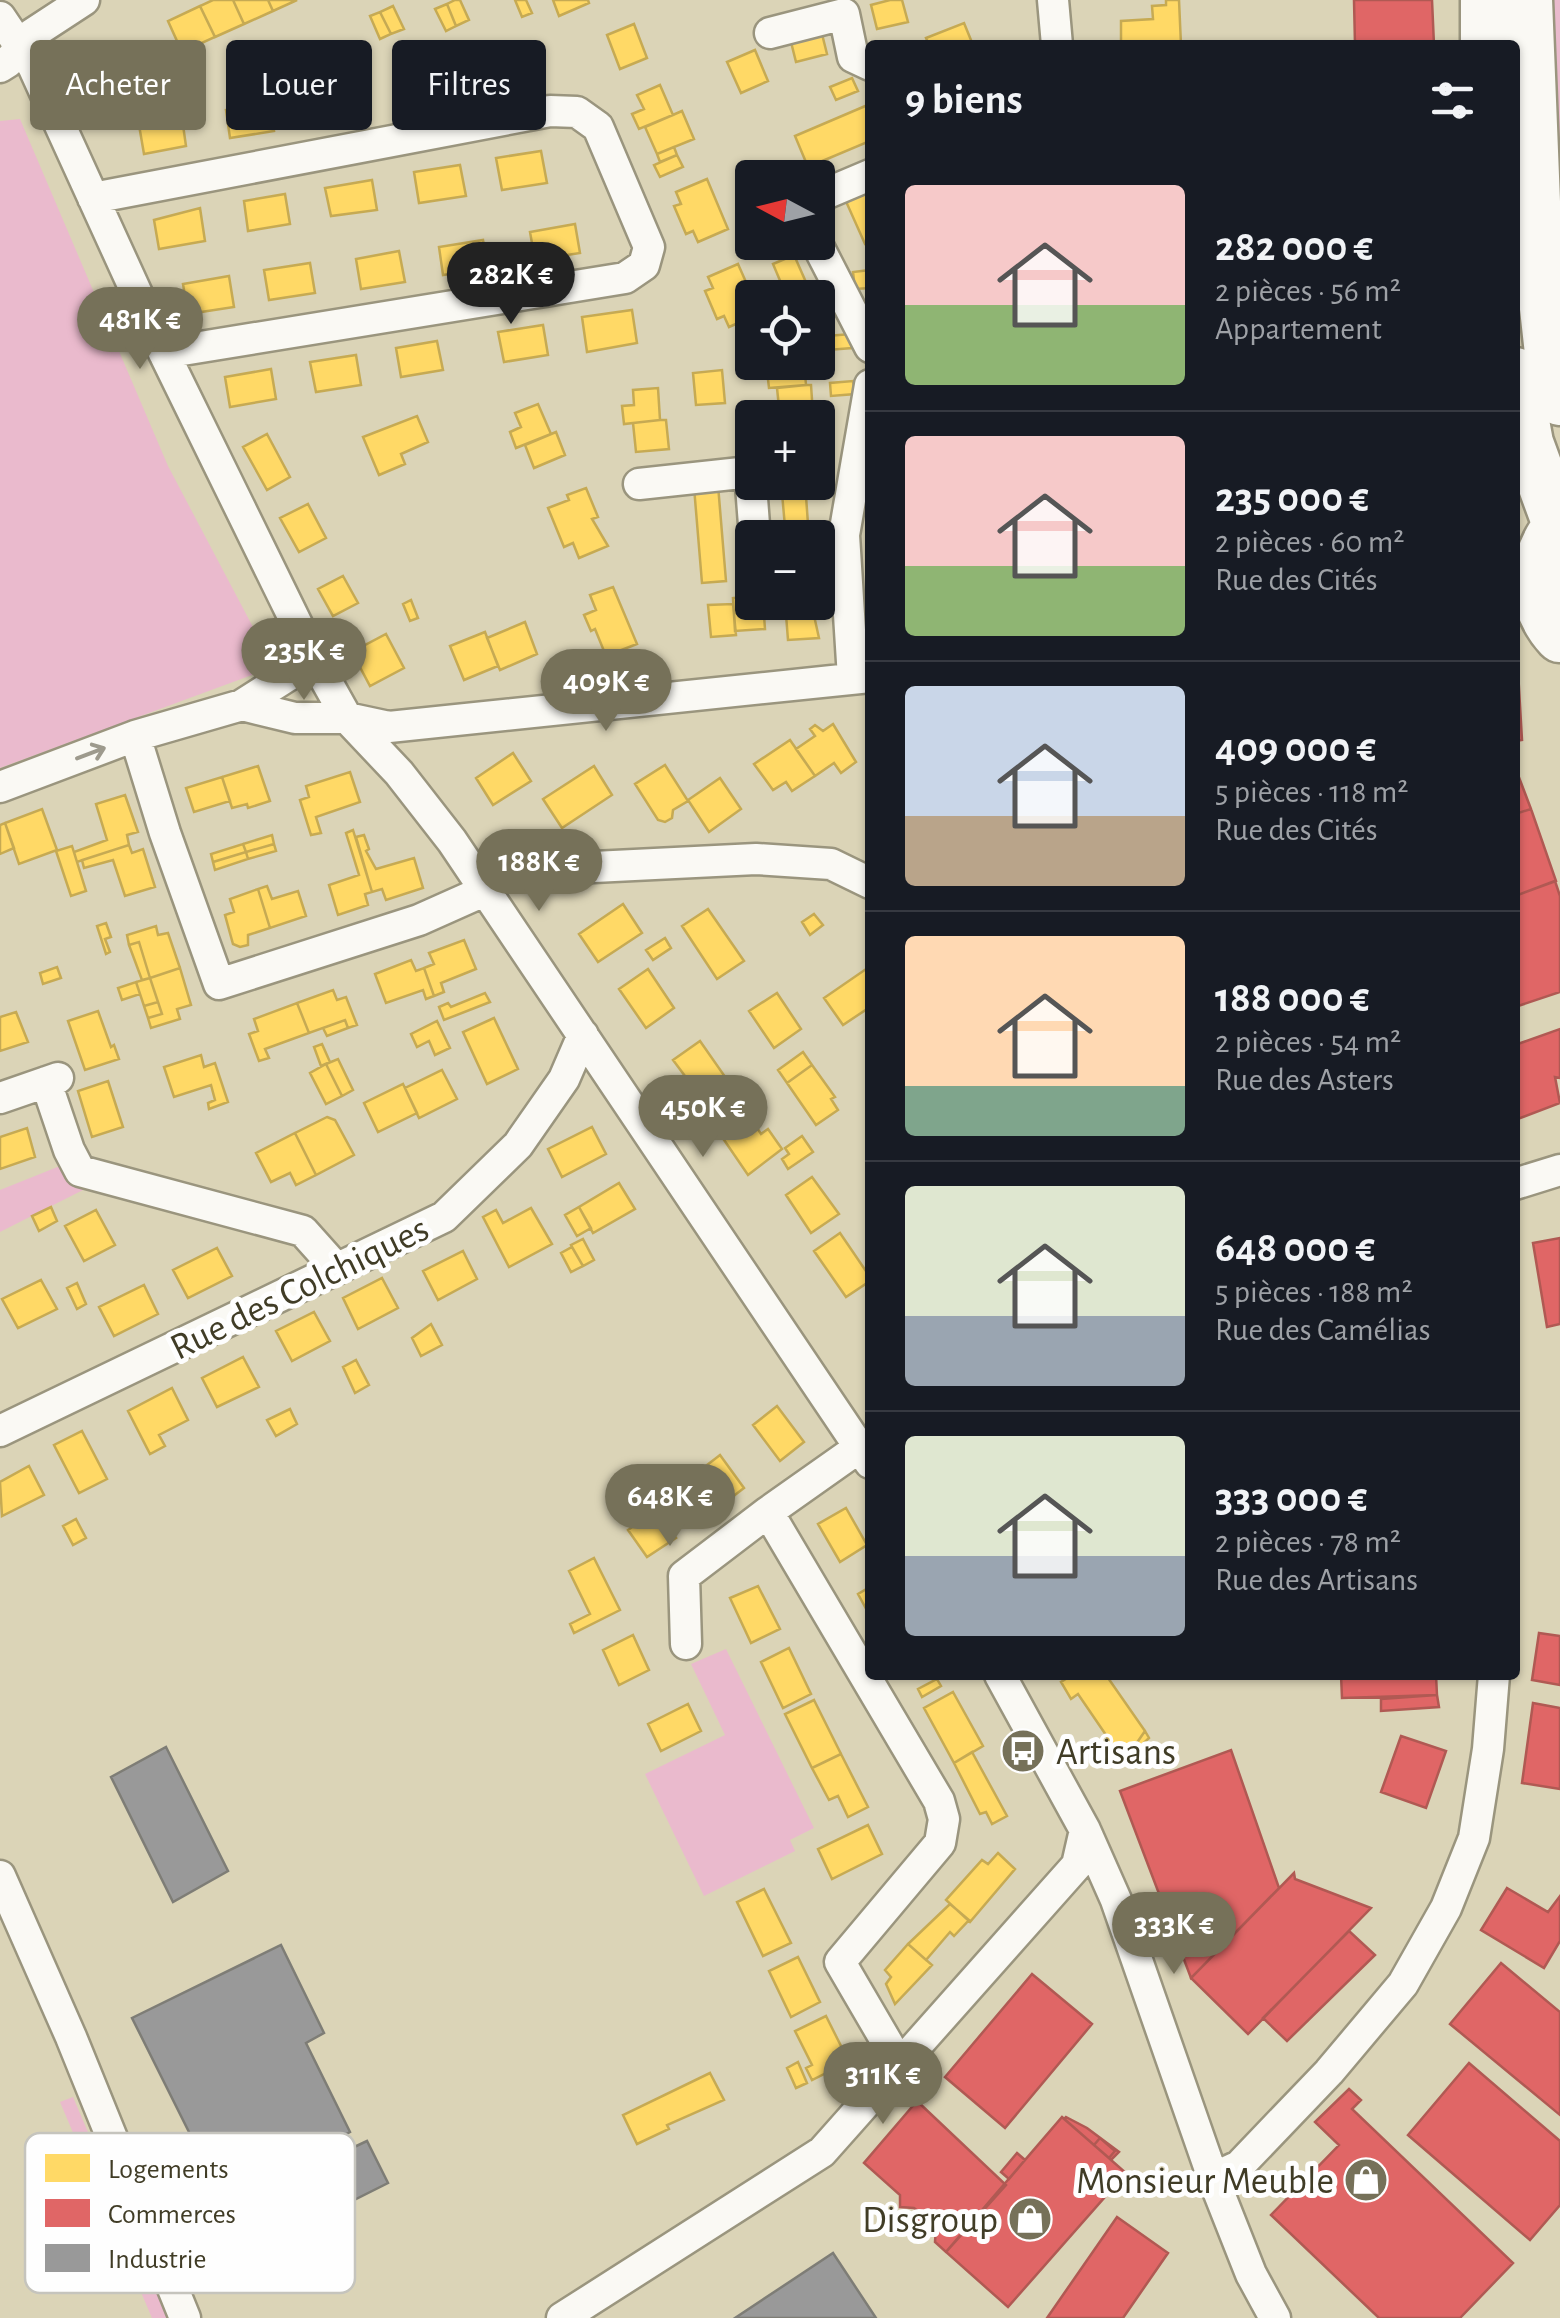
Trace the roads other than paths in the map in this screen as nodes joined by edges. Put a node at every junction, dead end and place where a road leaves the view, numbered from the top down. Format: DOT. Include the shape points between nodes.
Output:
graph roads {
  1 [pos="84,0"];
  2 [pos="1053,0"];
  3 [pos="1486,0"];
  4 [pos="1527,0"];
  5 [pos="0,17"];
  6 [pos="770,32"];
  7 [pos="1057,40"];
  8 [pos="1486,40"];
  9 [pos="10,58"];
  10 [pos="865,62"];
  11 [pos="865,177"];
  12 [pos="835,190"];
  13 [pos="93,198"];
  14 [pos="1536,226"];
  15 [pos="825,260"];
  16 [pos="1560,302"];
  17 [pos="865,337"];
  18 [pos="164,353"];
  19 [pos="1520,400"];
  20 [pos="1560,400"];
  21 [pos="865,443"];
  22 [pos="862,478"];
  23 [pos="639,484"];
  24 [pos="754,520"];
  25 [pos="1559,524"];
  26 [pos="835,558"];
  27 [pos="835,577"];
  28 [pos="1539,619"];
  29 [pos="314,659"];
  30 [pos="862,678"];
  31 [pos="242,705"];
  32 [pos="346,718"];
  33 [pos="135,736"];
  34 [pos="0,788"];
  35 [pos="865,881"];
  36 [pos="491,902"];
  37 [pos="583,1035"];
  38 [pos="0,1098"];
  39 [pos="1560,1170"];
  40 [pos="1520,1182"];
  41 [pos="337,1269"];
  42 [pos="0,1432"];
  43 [pos="865,1455"];
  44 [pos="768,1512"];
  45 [pos="686,1644"];
  46 [pos="865,1676"];
  47 [pos="867,1680"];
  48 [pos="1003,1680"];
  49 [pos="1494,1680"];
  50 [pos="1085,1830"];
  51 [pos="0,1876"];
  52 [pos="899,2063"];
  53 [pos="110,2133"];
  54 [pos="1213,2178"];
  55 [pos="175,2293"];
  56 [pos="185,2318"];
  57 [pos="562,2318"];
  58 [pos="1275,2318"];
  1 -- 9 [label="street" via="32,34"];
  2 -- 7 [label="street"];
  3 -- 8 [label="main road"];
  4 -- 14 [label="main road"];
  5 -- 9 [label="street"];
  6 -- 10 [label="street" via="844,14 854,57"];
  9 -- 13 [label="street" via="33,66"];
  11 -- 12 [label="street"];
  13 -- 18 [label="street"];
  13 -- 18 [label="street" via="550,111 577,112 598,127 649,248 644,264 625,278"];
  14 -- 16 [label="street"];
  14 -- 20 [label="main road"];
  15 -- 17 [label="street"];
  18 -- 29 [label="street"];
  19 -- 25 [label="main road" via="1528,442"];
  21 -- 22 [label="street"];
  22 -- 26 [label="street"];
  23 -- 24 [label="street" via="750,472"];
  25 -- 28 [label="main road" via="1538,564"];
  27 -- 30 [label="street"];
  29 -- 31 [label="street"];
  29 -- 32 [label="street"];
  30 -- 32 [label="street" via="389,727"];
  31 -- 32 [label="street" via="296,718"];
  31 -- 33 [label="street"];
  32 -- 36 [label="street" via="399,772"];
  34 -- 33 [label="street, one-way"];
  33 -- 36 [label="street" via="219,984"];
  35 -- 36 [label="street" via="831,864 756,859 553,868 503,876"];
  36 -- 37 [label="street"];
  37 -- 41 [label="street, Rue des Colchiques" via="564,1079 518,1145 444,1217"];
  37 -- 43 [label="street"];
  38 -- 41 [label="street" via="52,1080 68,1150 80,1170 303,1231"];
  39 -- 40 [label="street"];
  41 -- 42 [label="street, Rue des Colchiques"];
  43 -- 44 [label="street"];
  44 -- 45 [label="street" via="684,1576"];
  44 -- 46 [label="street"];
  47 -- 52 [label="street" via="944,1819 940,1843 840,1962"];
  48 -- 50 [label="street"];
  49 -- 54 [label="street" via="1474,1838 1446,1908 1404,1984 1239,2166"];
  50 -- 52 [label="street" via="1077,1865"];
  50 -- 54 [label="street"];
  51 -- 53 [label="street"];
  52 -- 57 [label="street" via="822,2152"];
  54 -- 58 [label="street"];
  55 -- 56 [label="street"];
}
